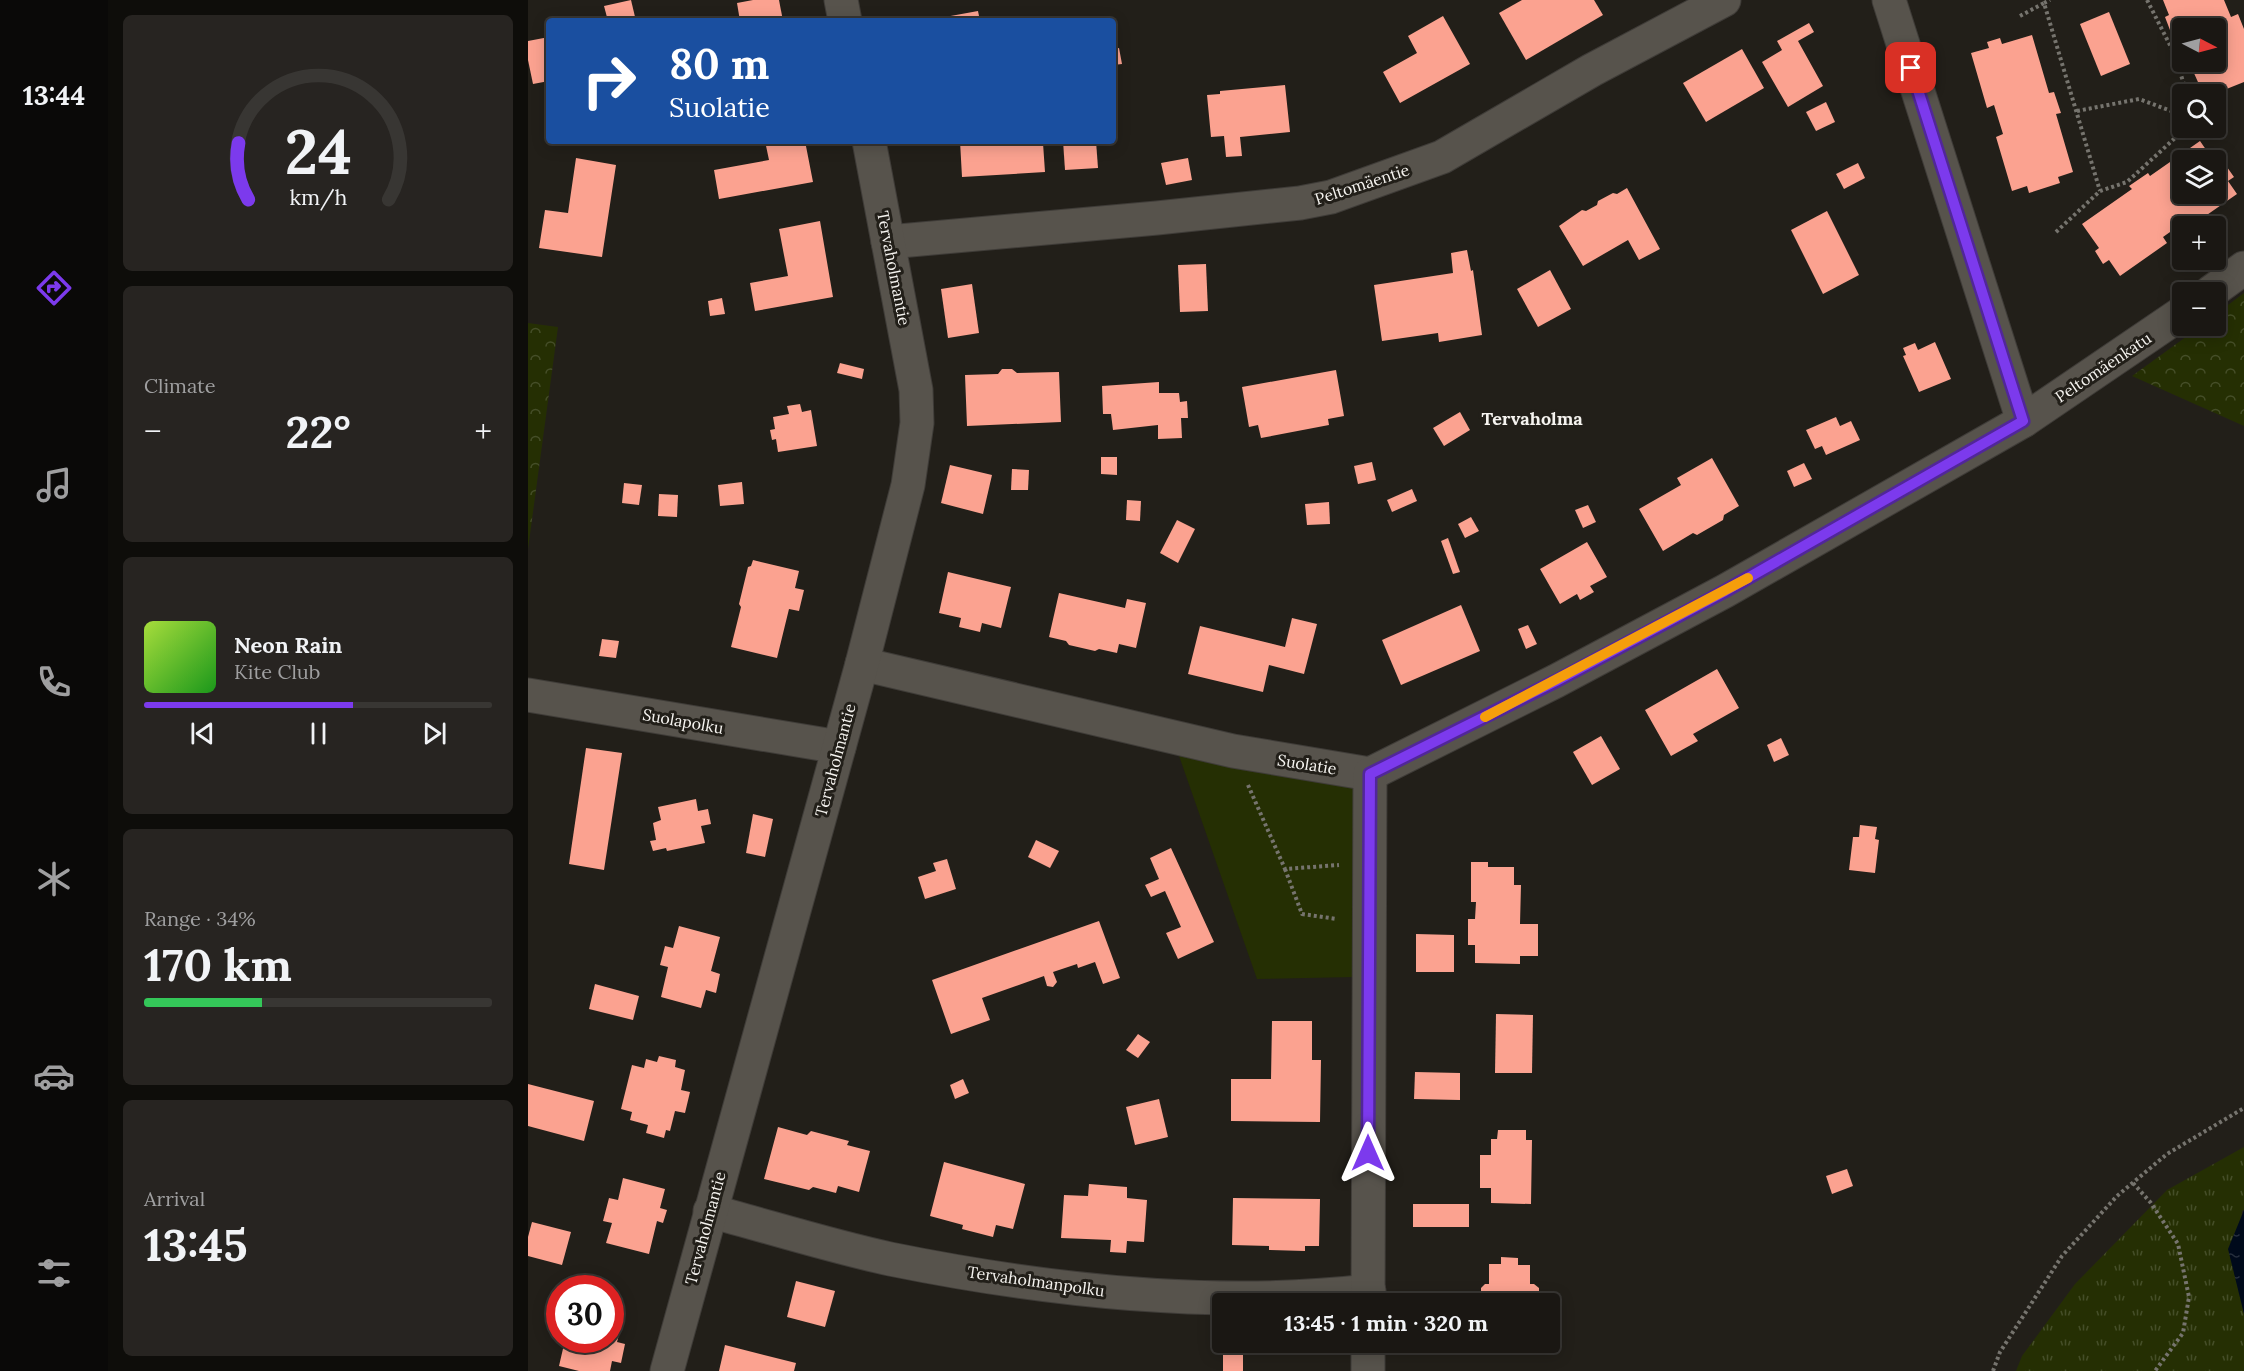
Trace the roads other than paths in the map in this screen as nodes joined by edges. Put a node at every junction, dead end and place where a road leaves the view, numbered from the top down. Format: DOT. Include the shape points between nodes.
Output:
graph roads {
  1 [pos="841,0"];
  2 [pos="1724,0"];
  3 [pos="1889,0"];
  4 [pos="844,18"];
  5 [pos="870,144"];
  6 [pos="888,242"];
  7 [pos="2244,268"];
  8 [pos="2225,282"];
  9 [pos="2172,320"];
  10 [pos="2023,421"];
  11 [pos="862,664"];
  12 [pos="528,695"];
  13 [pos="839,747"];
  14 [pos="1370,774"];
  15 [pos="710,1211"];
  16 [pos="1369,1293"];
  17 [pos="1212,1296"];
  18 [pos="1368,1353"];
  19 [pos="667,1371"];
  20 [pos="1368,1371"];
  1 -- 4 [label="street"];
  2 -- 6 [label="street, Peltomäentie" via="1592,70 1442,157 1331,197 1157,218"];
  3 -- 10 [label="street"];
  5 -- 6 [label="street, Tervaholmantie"];
  6 -- 11 [label="street, Tervaholmantie" via="916,390 917,423 908,485"];
  7 -- 8 [label="street"];
  9 -- 10 [label="street, Peltomäenkatu"];
  10 -- 14 [label="street" via="1725,591"];
  11 -- 13 [label="street, Tervaholmantie"];
  11 -- 14 [label="street, Suolatie" via="1233,751"];
  12 -- 13 [label="street, Suolapolku"];
  13 -- 15 [label="street, Tervaholmantie"];
  14 -- 16 [label="street"];
  15 -- 17 [label="street, Tervaholmanpolku" via="890,1259 1035,1283"];
  15 -- 19 [label="street, Tervaholmantie"];
  18 -- 20 [label="street"];
}
